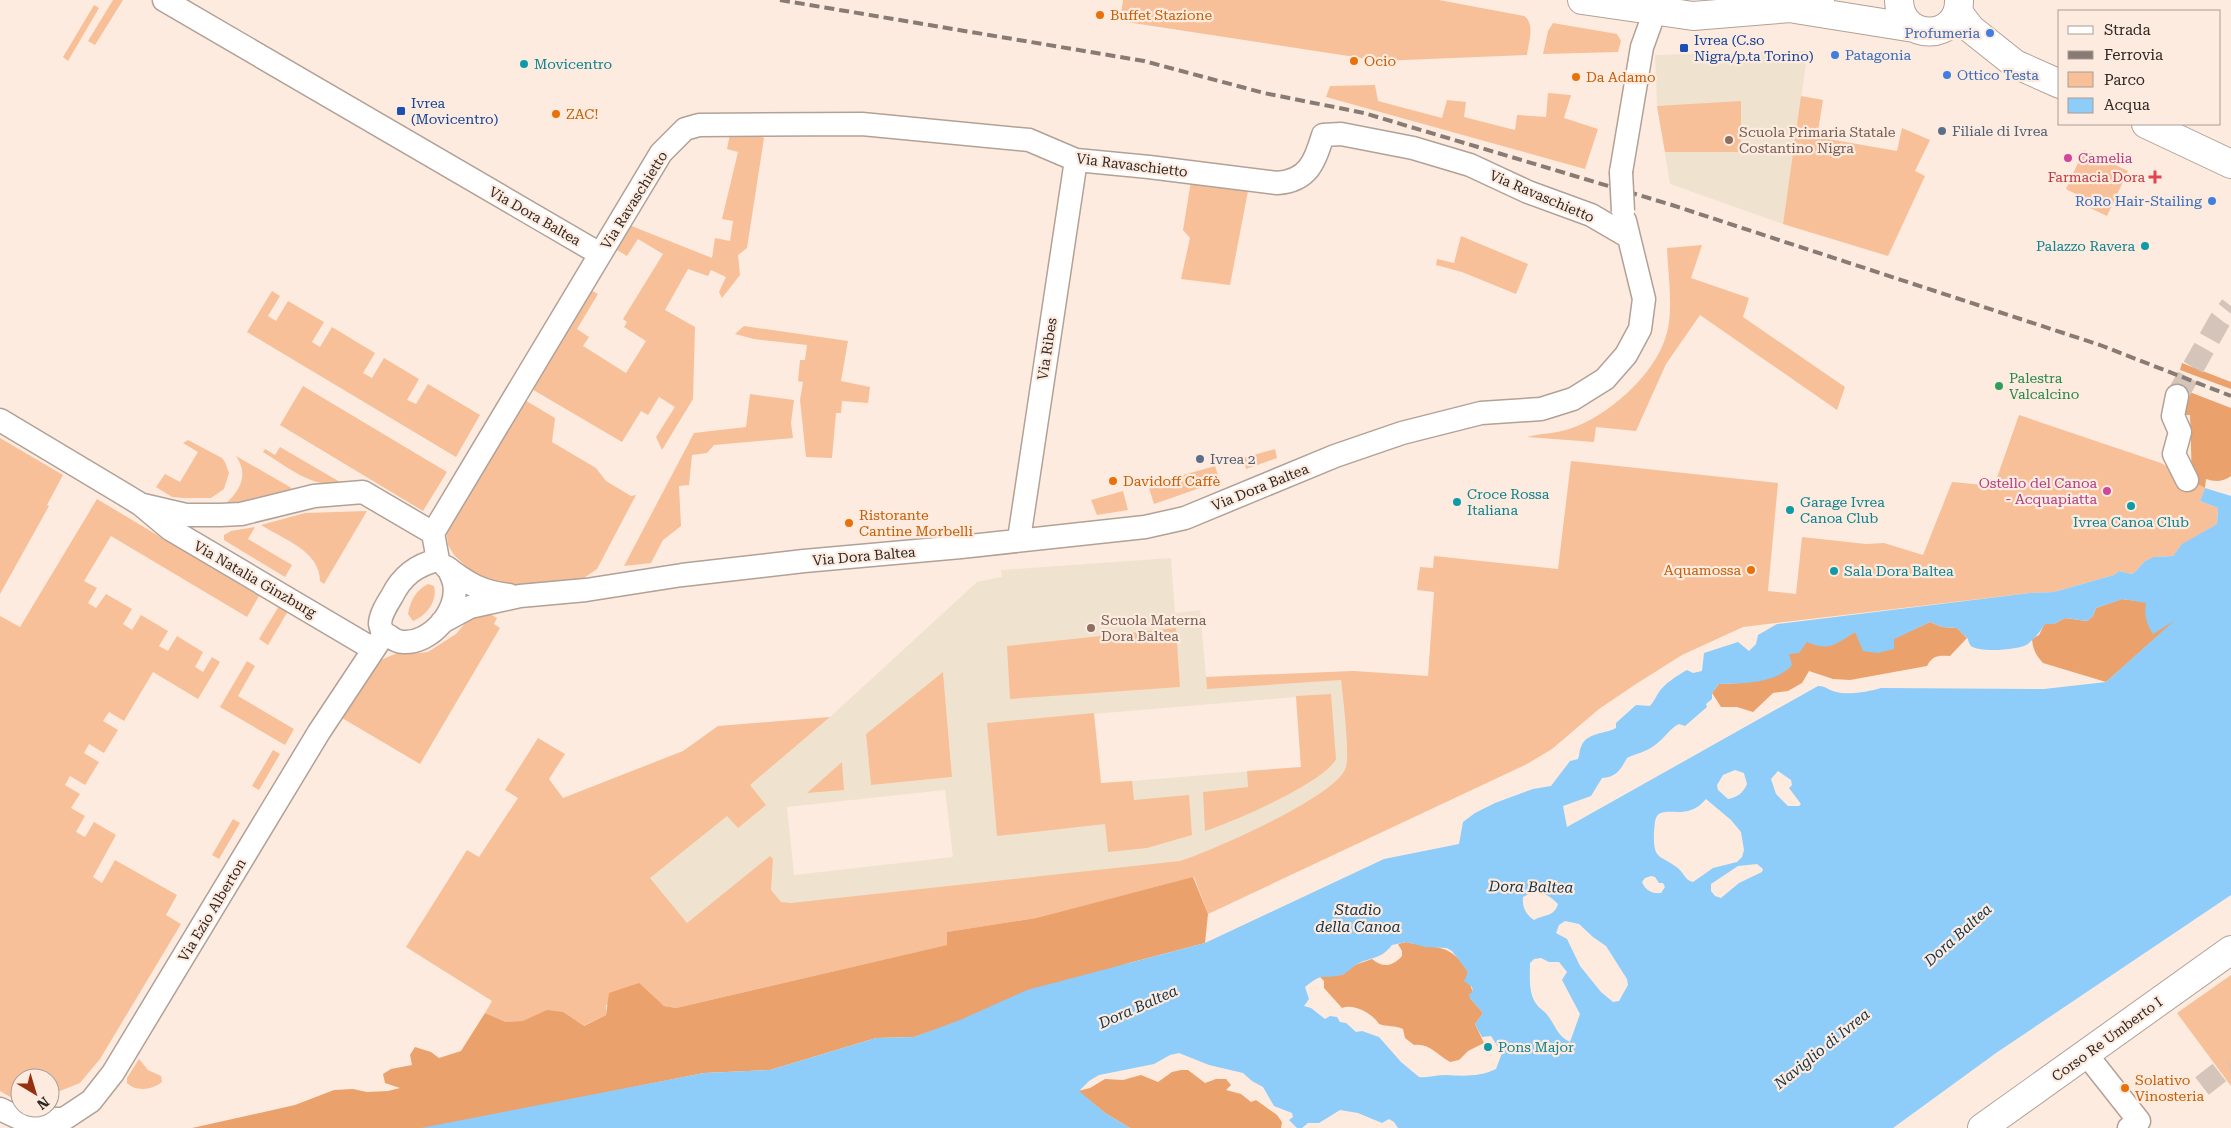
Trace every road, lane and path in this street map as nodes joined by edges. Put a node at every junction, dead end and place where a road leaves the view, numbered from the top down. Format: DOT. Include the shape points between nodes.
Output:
graph roads {
  1 [pos="164,0"];
  2 [pos="1582,0"];
  3 [pos="1820,0"];
  4 [pos="1899,0"];
  5 [pos="1959,6"];
  6 [pos="1791,8"];
  7 [pos="1655,11"];
  8 [pos="1925,30"];
  9 [pos="2015,64"];
  10 [pos="2058,83"];
  11 [pos="2148,125"];
  12 [pos="1076,160"];
  13 [pos="2231,164"];
  14 [pos="1627,236"];
  15 [pos="600,254"];
  16 [pos="2177,396"];
  17 [pos="0,420"];
  18 [pos="2187,480"];
  19 [pos="140,504"];
  20 [pos="433,533"];
  21 [pos="1019,539"];
  22 [pos="443,564"];
  23 [pos="520,596"];
  24 [pos="442,622"];
  25 [pos="379,641"];
  26 [pos="2231,950"];
  27 [pos="2086,1054"];
  28 [pos="0,1109"];
  29 [pos="1996,1124"];
  30 [pos="2129,1128"];
  1 -- 15 [label="street, Via Dora Baltea"];
  2 -- 7 [label="main road"];
  3 -- 6 [label="main road"];
  4 -- 8 [label="main road" via="1903,18"];
  5 -- 8 [label="main road" via="1951,22"];
  5 -- 9 [label="main road" via="1971,29"];
  6 -- 7 [label="main road" via="1694,16"];
  6 -- 8 [label="main road"];
  7 -- 14 [label="street, Via Dora Baltea, bridge" via="1642,47 1621,172"];
  8 -- 9 [label="main road" via="1989,61"];
  9 -- 10 [label="main road"];
  11 -- 13 [label="main road"];
  12 -- 14 [label="street, Via Ravaschietto" via="1277,184 1292,182 1313,165 1323,135 1341,134 1413,148 1470,165 1528,192 1591,215"];
  12 -- 15 [label="street, Via Ravaschietto" via="1029,140 862,124 699,125 685,129 661,153"];
  12 -- 21 [label="street, Via Ribes"];
  14 -- 21 [label="street, Via Dora Baltea" via="1644,298 1640,329 1626,355 1605,379 1573,399 1541,409 1481,413 1402,434 1335,456 1185,518 1145,527"];
  15 -- 20 [label="street"];
  16 -- 18 [label="street" via="2172,416 2180,432 2174,454"];
  17 -- 19 [label="street, Via Natalia Ginzburg"];
  19 -- 20 [label="street, Via Natalia Ginzburg" via="186,515 241,514 314,496 362,492"];
  19 -- 25 [label="street, Via Natalia Ginzburg" via="170,530"];
  20 -- 22 [label="street"];
  21 -- 23 [label="street, Via Dora Baltea" via="795,562"];
  22 -- 23 [label="street, Via Dora Baltea" via="471,586 492,593"];
  22 -- 24 [label="street" via="455,584 454,600"];
  22 -- 25 [label="street" via="422,564 401,582 383,612"];
  23 -- 24 [label="street, Via Dora Baltea" via="470,607"];
  24 -- 25 [label="street, Via Natalia Ginzburg" via="431,633 411,642"];
  25 -- 28 [label="street, Via Ezio Alberton" via="320,732 113,1074 91,1101 64,1119 22,1119"];
  26 -- 27 [label="main road, Corso Re Umberto I"];
  27 -- 29 [label="main road, Corso Re Umberto I"];
  27 -- 30 [label="street" via="2139,1121"];
}
